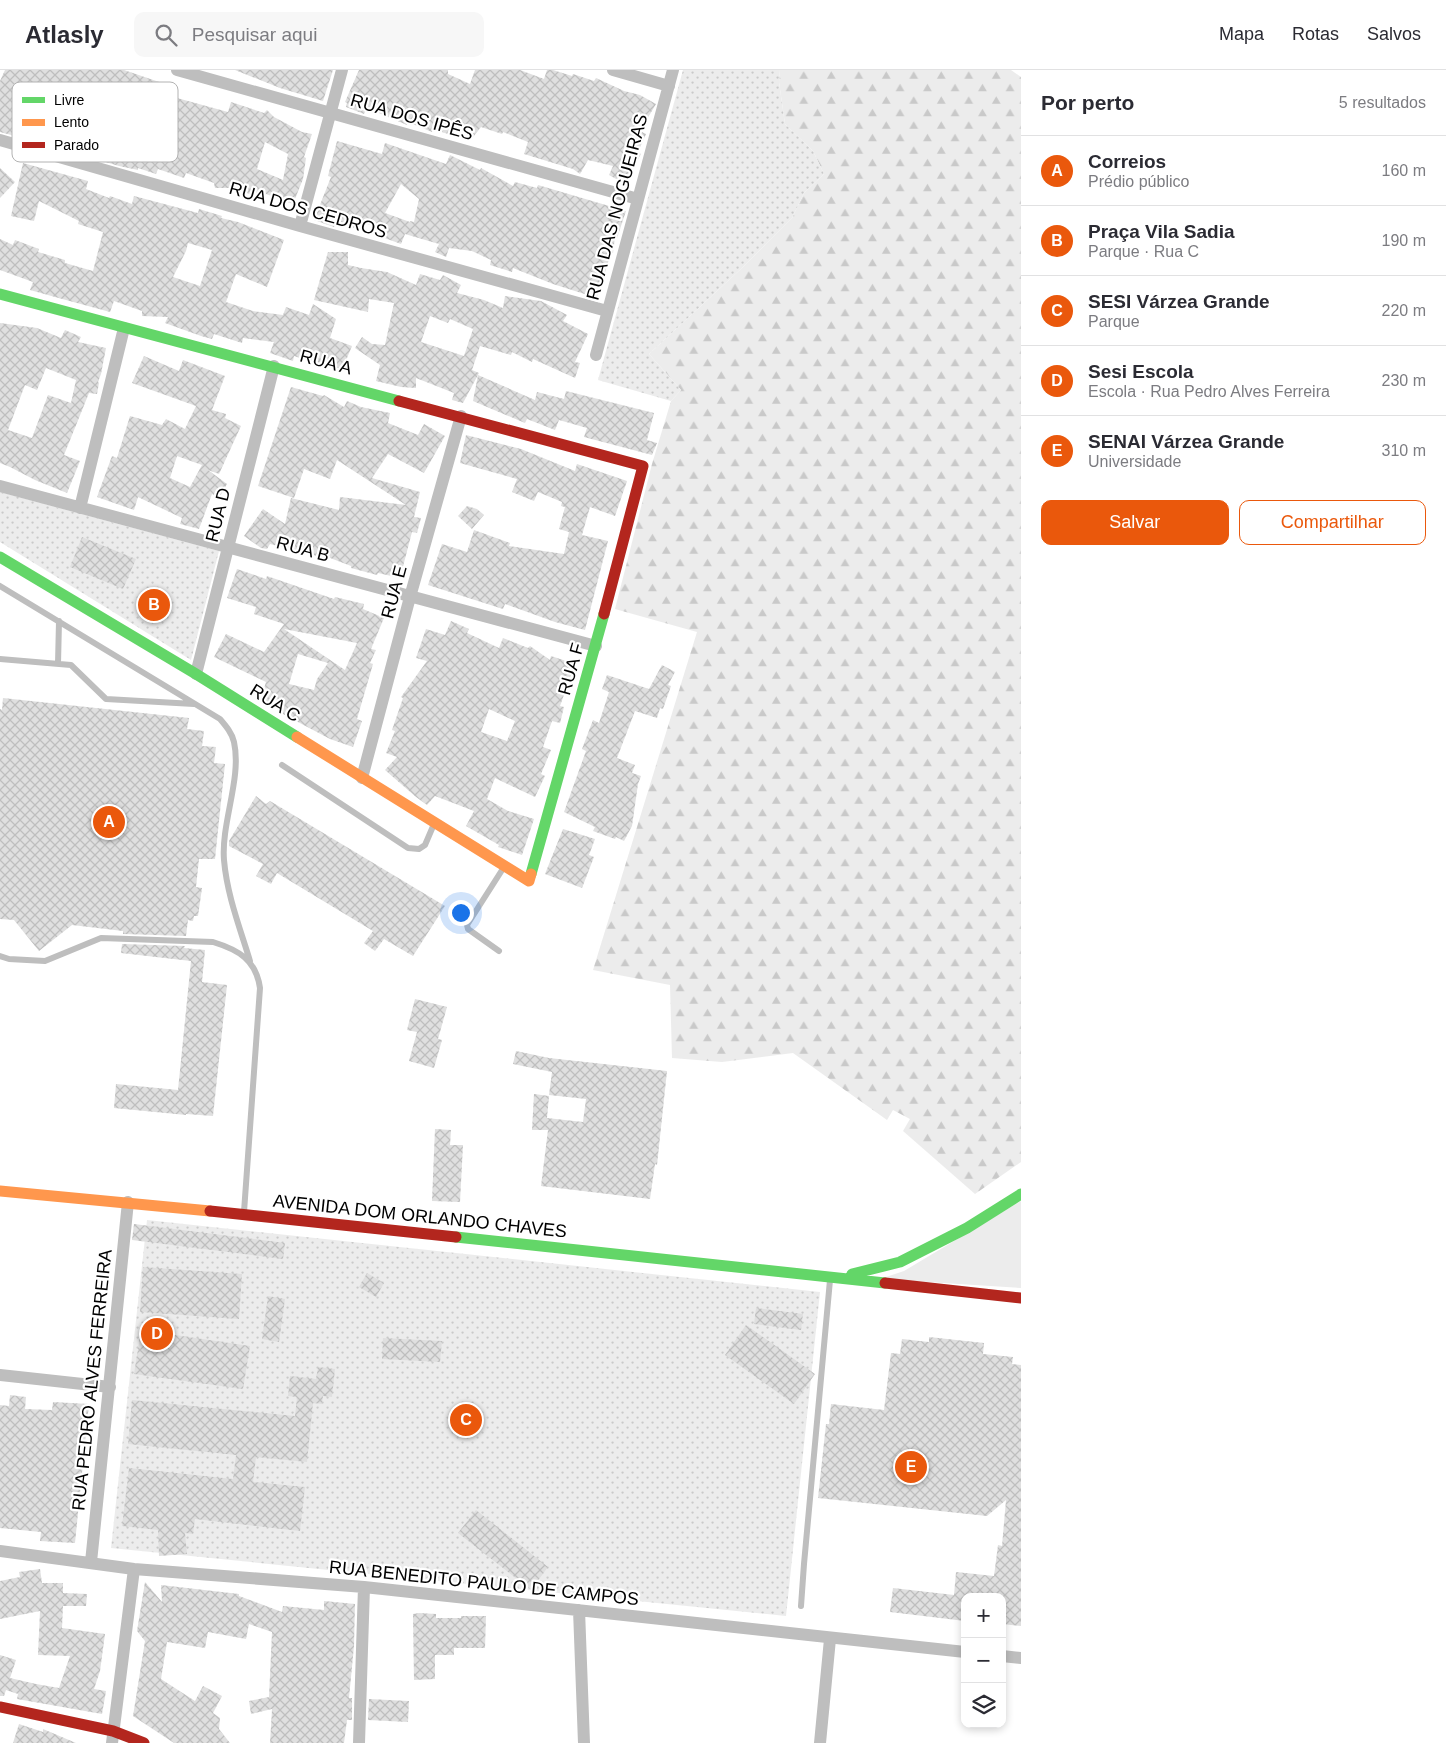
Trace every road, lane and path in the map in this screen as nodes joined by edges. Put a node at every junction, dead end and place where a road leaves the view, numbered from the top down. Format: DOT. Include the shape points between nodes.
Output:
graph roads {
  1 [pos="177,70"];
  2 [pos="342,70"];
  3 [pos="613,70"];
  4 [pos="673,70"];
  5 [pos="669,86"];
  6 [pos="330,112"];
  7 [pos="77,162"];
  8 [pos="638,199"];
  9 [pos="300,226"];
  10 [pos="0,294"];
  11 [pos="607,311"];
  12 [pos="124,328"];
  13 [pos="596,355"];
  14 [pos="274,366"];
  15 [pos="462,416"];
  16 [pos="643,466"];
  17 [pos="0,486"];
  18 [pos="80,508"];
  19 [pos="228,547"];
  20 [pos="0,557"];
  21 [pos="0,586"];
  22 [pos="410,597"];
  23 [pos="59,621"];
  24 [pos="596,646"];
  25 [pos="0,659"];
  26 [pos="58,664"];
  27 [pos="196,674"];
  28 [pos="196,704"];
  29 [pos="282,765"];
  30 [pos="362,778"];
  31 [pos="434,823"];
  32 [pos="504,866"];
  33 [pos="529,881"];
  34 [pos="499,951"];
  35 [pos="0,956"];
  36 [pos="250,962"];
  37 [pos="0,1191"];
  38 [pos="1021,1194"];
  39 [pos="128,1202"];
  40 [pos="243,1214"];
  41 [pos="833,1277"];
  42 [pos="1021,1298"];
  43 [pos="0,1375"];
  44 [pos="110,1388"];
  45 [pos="0,1551"];
  46 [pos="91,1562"];
  47 [pos="134,1569"];
  48 [pos="364,1587"];
  49 [pos="801,1606"];
  50 [pos="579,1610"];
  51 [pos="830,1639"];
  52 [pos="961,1652"];
  53 [pos="1006,1656"];
  54 [pos="1021,1658"];
  55 [pos="0,1707"];
  56 [pos="112,1737"];
  57 [pos="144,1743"];
  58 [pos="359,1743"];
  59 [pos="584,1743"];
  60 [pos="820,1743"];
  1 -- 6 [label="street, RUA DOS IPÊS"];
  2 -- 6 [label="street"];
  3 -- 5 [label="street"];
  4 -- 5 [label="street, RUA DAS NOGUEIRAS"];
  5 -- 8 [label="street, RUA DAS NOGUEIRAS"];
  6 -- 8 [label="street, RUA DOS IPÊS"];
  6 -- 9 [label="street"];
  7 -- 9 [label="street, RUA DOS CEDROS"];
  8 -- 11 [label="street, RUA DAS NOGUEIRAS"];
  9 -- 11 [label="street, RUA DOS CEDROS"];
  10 -- 12 [label="street, RUA A"];
  11 -- 13 [label="street, RUA DAS NOGUEIRAS"];
  12 -- 14 [label="street, RUA A"];
  12 -- 18 [label="street"];
  14 -- 15 [label="street, RUA A"];
  14 -- 19 [label="street, RUA D"];
  15 -- 16 [label="street, RUA A"];
  15 -- 22 [label="street, RUA E"];
  16 -- 24 [label="street, RUA F"];
  17 -- 18 [label="street, RUA B"];
  18 -- 19 [label="street, RUA B"];
  19 -- 22 [label="street, RUA B"];
  19 -- 27 [label="street, RUA D"];
  20 -- 27 [label="street, RUA C"];
  21 -- 23 [label="lane"];
  22 -- 24 [label="street, RUA B"];
  22 -- 30 [label="street, RUA E"];
  23 -- 26 [label="lane"];
  23 -- 28 [label="lane"];
  24 -- 33 [label="street, RUA F"];
  25 -- 26 [label="lane"];
  26 -- 28 [label="lane" via="72,665 106,699"];
  27 -- 30 [label="street, RUA C"];
  28 -- 36 [label="lane" via="220,719 234,742 235,767 224,835 224,859 228,891"];
  29 -- 31 [label="lane" via="408,848 419,849 425,845"];
  30 -- 31 [label="street, RUA C"];
  31 -- 32 [label="street, RUA C"];
  32 -- 33 [label="street, RUA C"];
  32 -- 34 [label="lane" via="467,925"];
  35 -- 36 [label="lane" via="45,961 101,938 213,942 240,953"];
  36 -- 40 [label="lane" via="258,974 260,988"];
  37 -- 39 [label="street, AVENIDA DOM ORLANDO CHAVES"];
  38 -- 41 [label="street, AVENIDA DOM ORLANDO CHAVES" via="967,1228 900,1262"];
  39 -- 40 [label="street, AVENIDA DOM ORLANDO CHAVES"];
  39 -- 44 [label="street, RUA PEDRO ALVES FERREIRA"];
  40 -- 41 [label="street, AVENIDA DOM ORLANDO CHAVES"];
  41 -- 42 [label="street, AVENIDA DOM ORLANDO CHAVES"];
  41 -- 49 [label="lane"];
  43 -- 44 [label="street"];
  44 -- 46 [label="street, RUA PEDRO ALVES FERREIRA"];
  45 -- 46 [label="street, RUA BENEDITO PAULO DE CAMPOS"];
  46 -- 47 [label="street, RUA BENEDITO PAULO DE CAMPOS"];
  47 -- 48 [label="street, RUA BENEDITO PAULO DE CAMPOS"];
  47 -- 56 [label="street"];
  48 -- 50 [label="street, RUA BENEDITO PAULO DE CAMPOS"];
  48 -- 58 [label="street"];
  50 -- 51 [label="street, RUA BENEDITO PAULO DE CAMPOS"];
  50 -- 59 [label="street"];
  51 -- 52 [label="street, RUA BENEDITO PAULO DE CAMPOS"];
  51 -- 60 [label="street"];
  53 -- 54 [label="street"];
  55 -- 56 [label="street"];
  56 -- 57 [label="street"];
}
